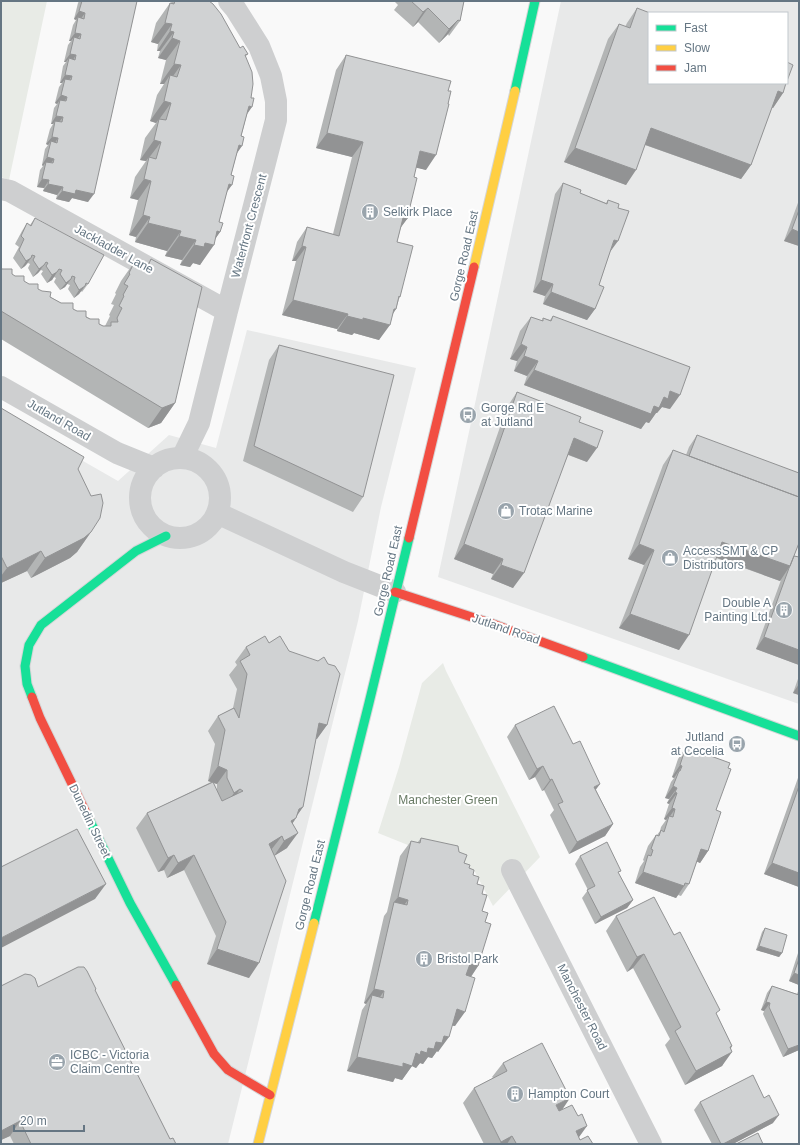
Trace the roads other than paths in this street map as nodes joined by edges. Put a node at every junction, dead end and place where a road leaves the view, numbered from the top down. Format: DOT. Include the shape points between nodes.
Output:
graph roads {
  1 [pos="229,1"];
  2 [pos="535,1"];
  3 [pos="1,189"];
  4 [pos="227,311"];
  5 [pos="1,387"];
  6 [pos="182,458"];
  7 [pos="148,476"];
  8 [pos="218,513"];
  9 [pos="148,522"];
  10 [pos="166,536"];
  11 [pos="136,551"];
  12 [pos="395,592"];
  13 [pos="799,736"];
  14 [pos="512,870"];
  15 [pos="270,1095"];
  16 [pos="258,1144"];
  17 [pos="651,1144"];
  1 -- 4 [label="street, Waterfront Crescent" via="259,46 269,70 276,101 276,120"];
  2 -- 12 [label="main road, Gorge Road East"];
  3 -- 4 [label="street, Jackladder Lane"];
  4 -- 6 [label="street, Waterfront Crescent" via="199,423"];
  5 -- 7 [label="street, Jutland Road" via="117,453"];
  6 -- 7 [label="street" via="162,462"];
  6 -- 8 [label="street" via="202,464 214,475 220,491"];
  7 -- 9 [label="street" via="140,498"];
  8 -- 10 [label="street" via="210,525 200,533 178,538"];
  8 -- 12 [label="street, Jutland Road" via="344,572"];
  9 -- 10 [label="street"];
  9 -- 11 [label="street, Dunedin Street"];
  10 -- 11 [label="main road, Dunedin Street"];
  11 -- 15 [label="main road, Dunedin Street" via="41,625 29,645 25,666 27,684 40,718 130,903 214,1054 228,1070"];
  12 -- 13 [label="main road, Jutland Road" via="493,624"];
  12 -- 15 [label="main road, Gorge Road East"];
  14 -- 17 [label="street, Manchester Road"];
  15 -- 16 [label="main road, Gorge Road East"];
}
